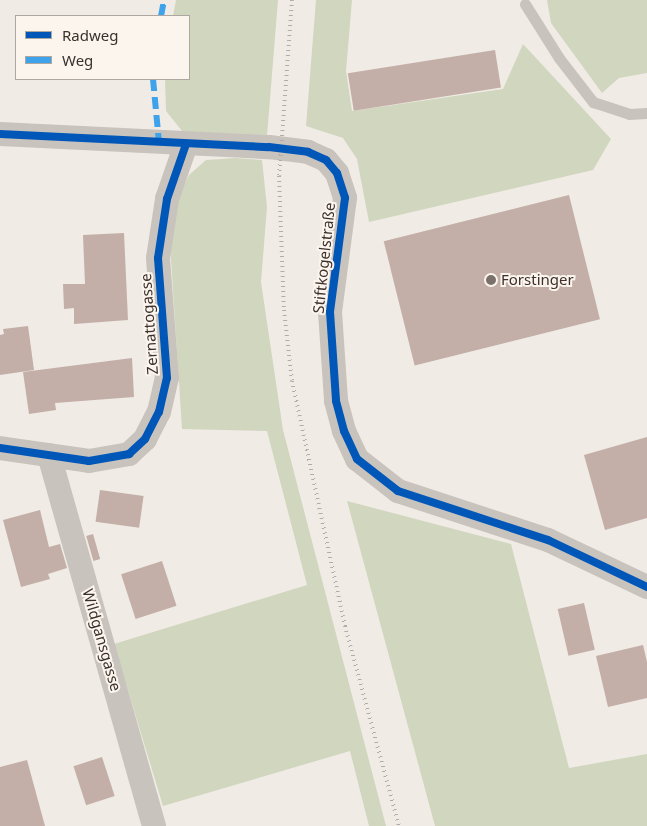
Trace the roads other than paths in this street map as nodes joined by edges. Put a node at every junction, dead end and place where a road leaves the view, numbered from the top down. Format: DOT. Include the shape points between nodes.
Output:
graph roads {
  1 [pos="525,4"];
  2 [pos="647,113"];
  3 [pos="0,134"];
  4 [pos="186,144"];
  5 [pos="0,448"];
  6 [pos="49,455"];
  7 [pos="647,587"];
  8 [pos="154,826"];
  1 -- 2 [label="lane" via="559,58 593,102 629,114"];
  3 -- 4 [label="street, Stiftkogelstraße"];
  4 -- 6 [label="street, Zernattogasse" via="167,199 160,235 158,258 167,378 159,412 145,439 129,454 89,461"];
  4 -- 7 [label="street, Stiftkogelstraße" via="308,152 326,160 337,173 345,198 330,312 336,401 344,431 357,459 398,492 548,540"];
  5 -- 6 [label="street, Zernattogasse"];
  6 -- 8 [label="street, Wildgansgasse"];
}
